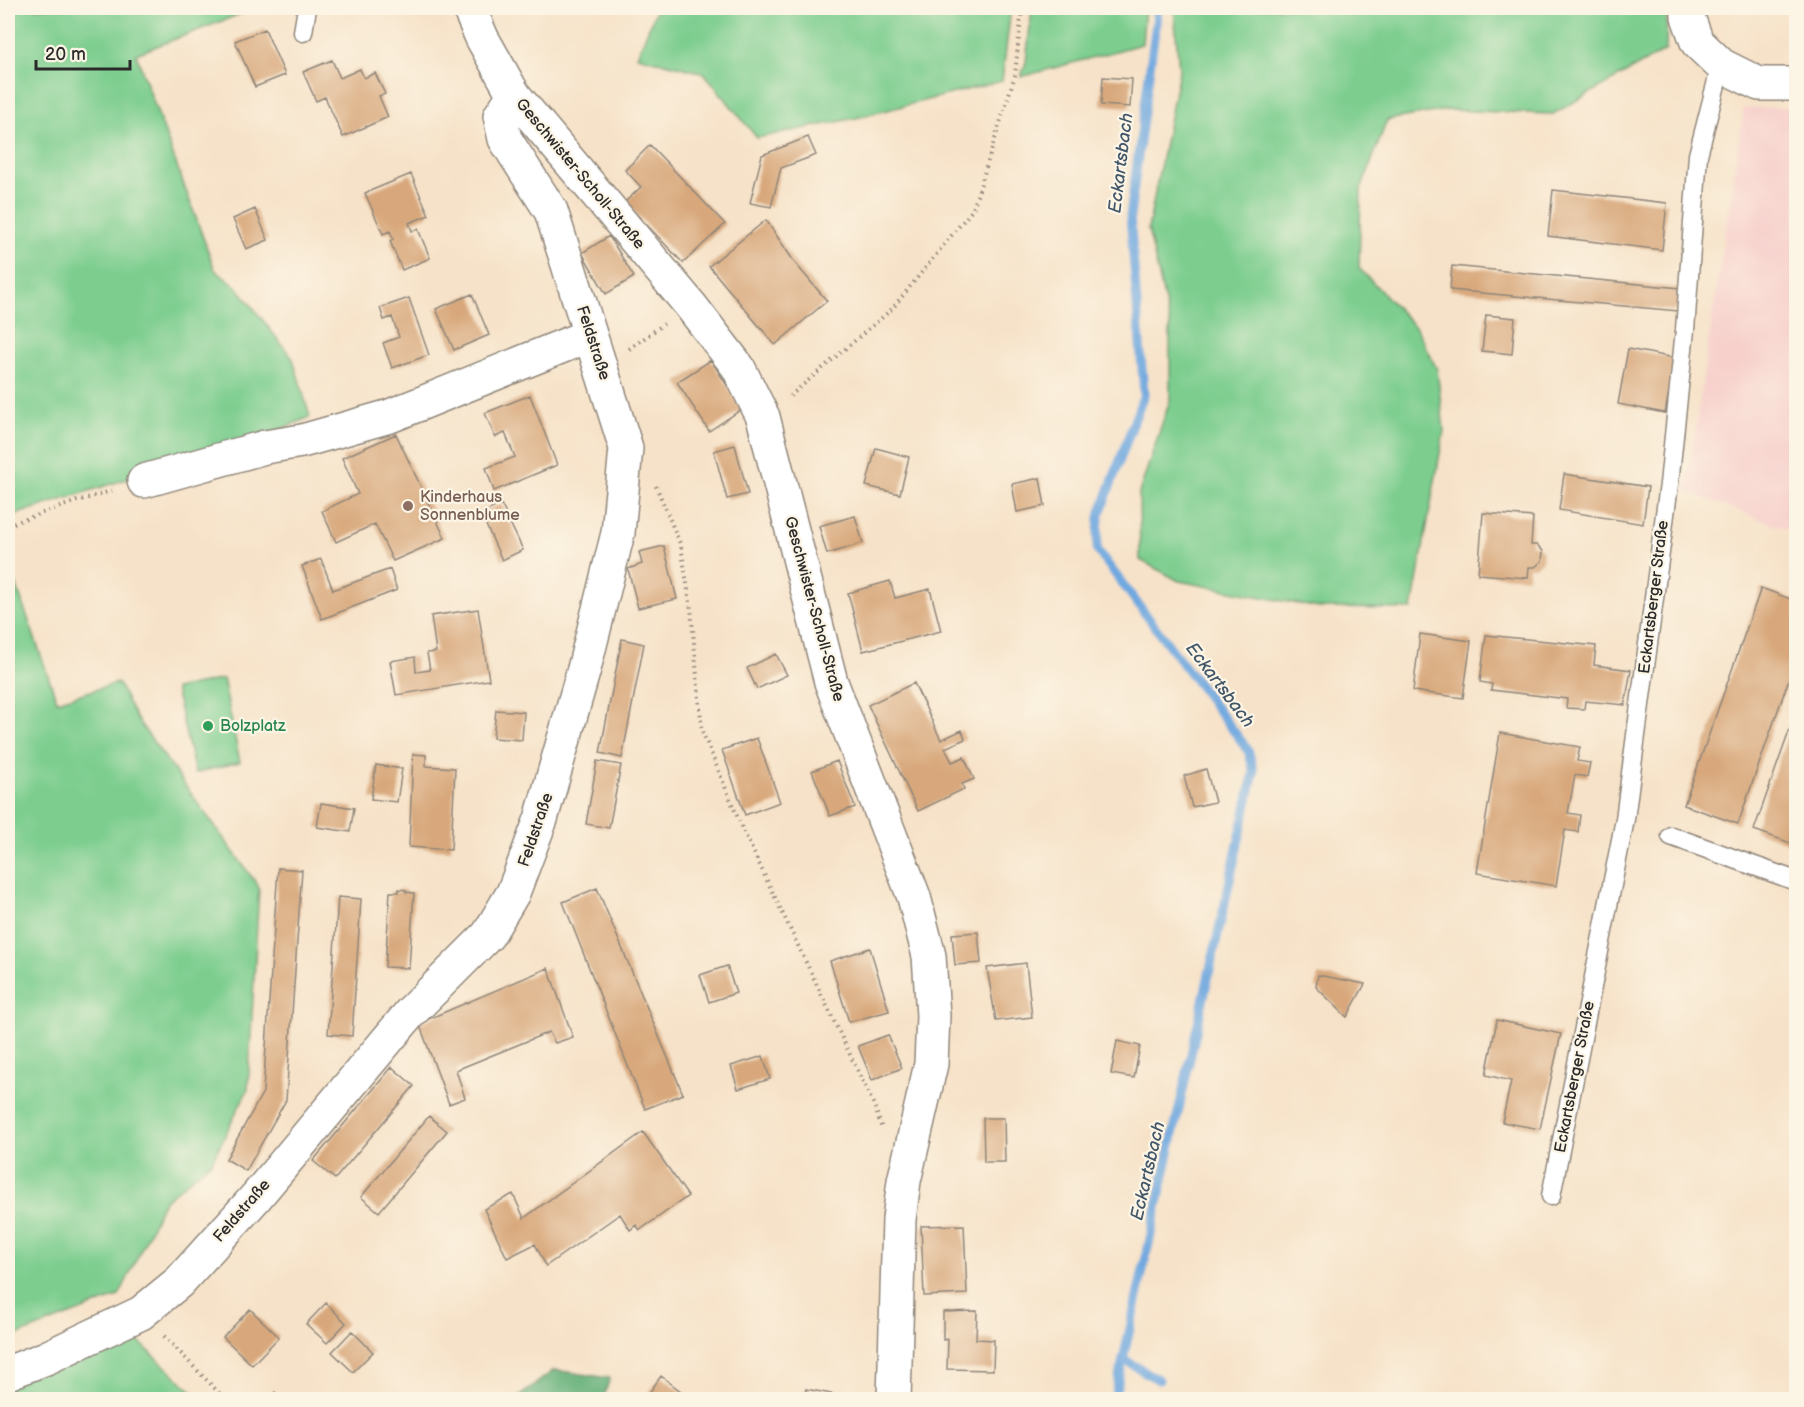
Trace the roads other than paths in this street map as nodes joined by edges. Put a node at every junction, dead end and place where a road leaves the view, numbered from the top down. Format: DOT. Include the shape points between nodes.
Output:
graph roads {
  1 [pos="307,8"];
  2 [pos="469,8"];
  3 [pos="1688,8"];
  4 [pos="303,32"];
  5 [pos="1721,65"];
  6 [pos="1797,84"];
  7 [pos="514,95"];
  8 [pos="590,335"];
  9 [pos="144,481"];
  10 [pos="1671,836"];
  11 [pos="1797,881"];
  12 [pos="1551,1196"];
  13 [pos="8,1373"];
  14 [pos="894,1400"];
  1 -- 4 [label="lane"];
  2 -- 7 [label="street, Geschwister-Scholl-Straße"];
  3 -- 5 [label="street" via="1697,42"];
  5 -- 6 [label="street" via="1759,84"];
  5 -- 12 [label="lane, Eckartsberger Straße" via="1698,155 1670,472 1625,819"];
  7 -- 8 [label="street, Feldstraße" via="500,116 505,139 551,211"];
  7 -- 14 [label="street, Geschwister-Scholl-Straße" via="691,306 738,367 763,417 831,682 914,897 928,956 933,1016 931,1064 899,1219"];
  8 -- 9 [label="street" via="390,416"];
  8 -- 13 [label="street, Feldstraße" via="626,448 618,533 541,819 513,893 488,935 410,1013 179,1282 141,1313"];
  10 -- 11 [label="lane"];
}
